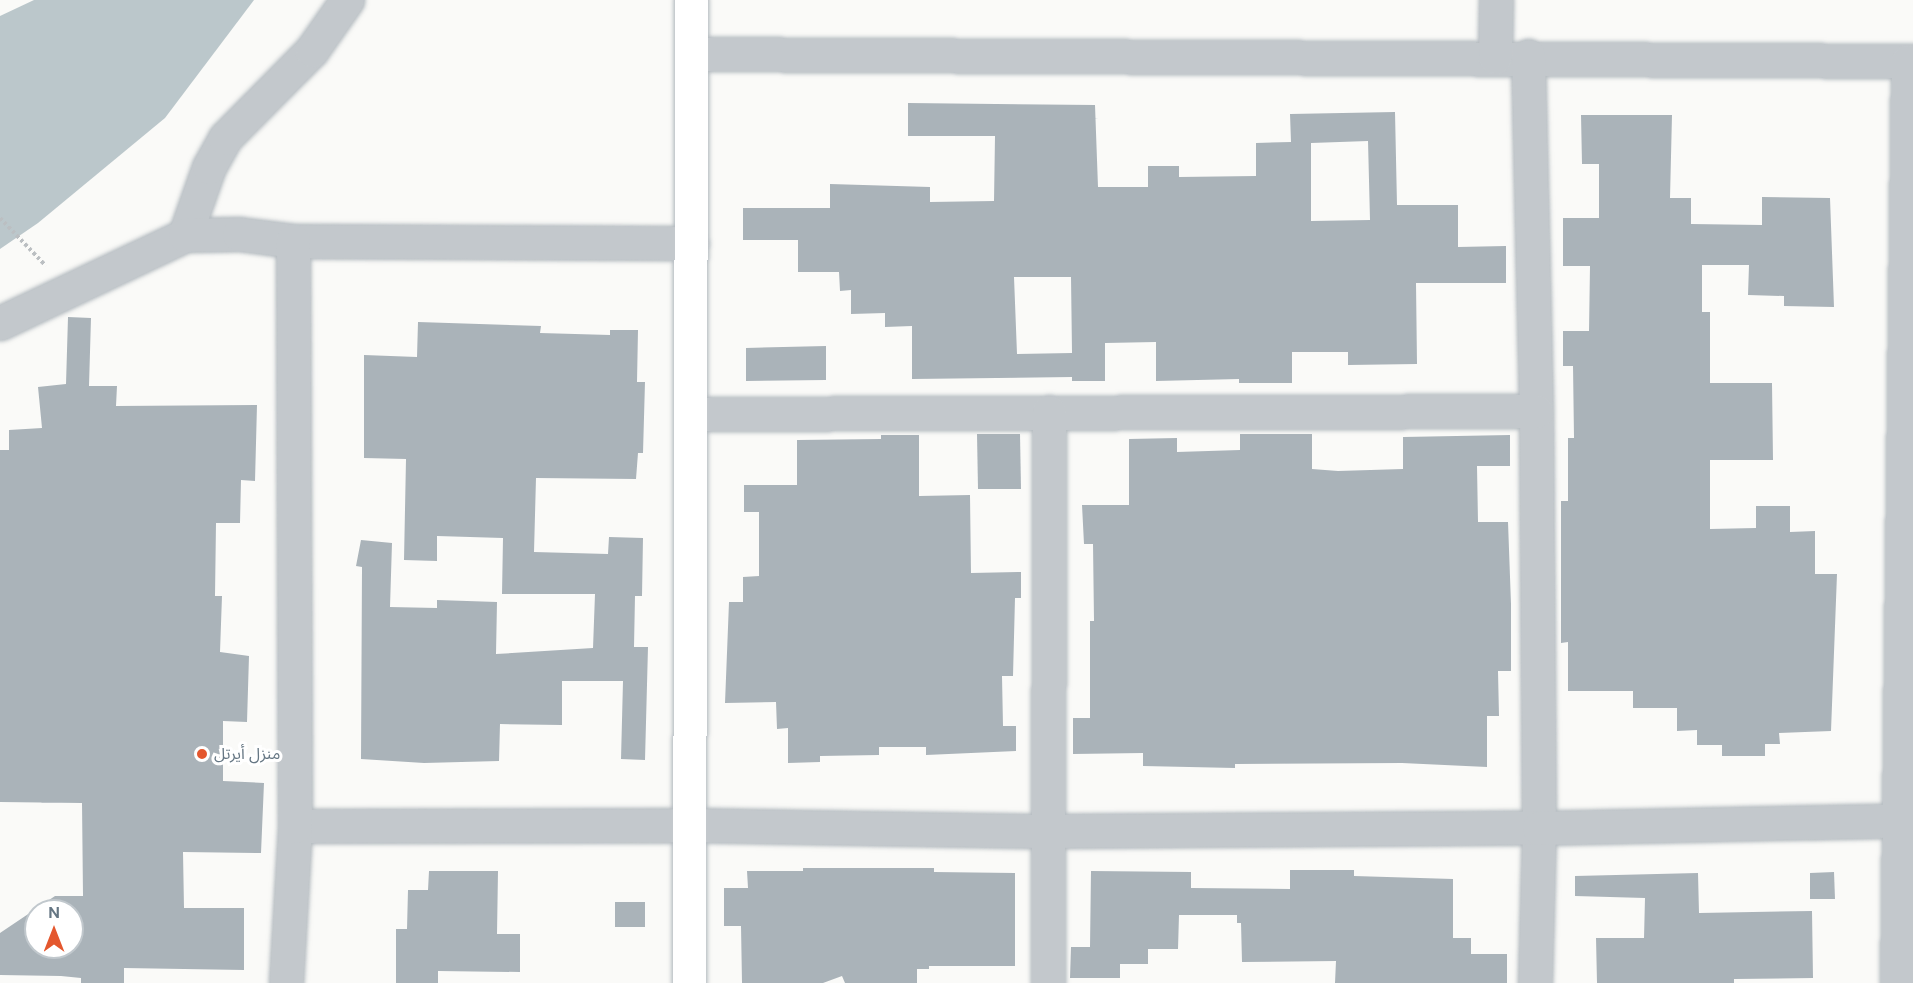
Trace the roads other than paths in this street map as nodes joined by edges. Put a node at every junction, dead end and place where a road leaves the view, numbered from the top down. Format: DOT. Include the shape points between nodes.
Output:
graph roads {
  1 [pos="347,0"];
  2 [pos="691,0"];
  3 [pos="1496,0"];
  4 [pos="693,54"];
  5 [pos="1528,56"];
  6 [pos="1496,57"];
  7 [pos="1911,61"];
  8 [pos="185,234"];
  9 [pos="292,241"];
  10 [pos="692,243"];
  11 [pos="0,323"];
  12 [pos="1536,411"];
  13 [pos="1049,412"];
  14 [pos="690,414"];
  15 [pos="1906,821"];
  16 [pos="688,825"];
  17 [pos="295,826"];
  18 [pos="1539,828"];
  19 [pos="1048,831"];
  20 [pos="286,983"];
  21 [pos="689,983"];
  22 [pos="1048,983"];
  23 [pos="1535,983"];
  24 [pos="1897,983"];
  1 -- 8 [label="street" via="312,50 225,138 209,167"];
  2 -- 4 [label="street"];
  3 -- 6 [label="street"];
  4 -- 6 [label="street"];
  4 -- 10 [label="street"];
  5 -- 6 [label="street"];
  5 -- 7 [label="street"];
  5 -- 12 [label="street"];
  7 -- 15 [label="street"];
  8 -- 9 [label="street" via="239,234"];
  8 -- 11 [label="street"];
  9 -- 10 [label="street"];
  9 -- 17 [label="street"];
  10 -- 14 [label="street"];
  12 -- 13 [label="street"];
  12 -- 18 [label="street"];
  13 -- 14 [label="street"];
  13 -- 19 [label="street"];
  14 -- 16 [label="street"];
  15 -- 18 [label="street"];
  15 -- 24 [label="street"];
  16 -- 17 [label="street"];
  16 -- 19 [label="street"];
  16 -- 21 [label="street"];
  17 -- 20 [label="street"];
  18 -- 19 [label="street"];
  18 -- 23 [label="street"];
  19 -- 22 [label="street"];
}
